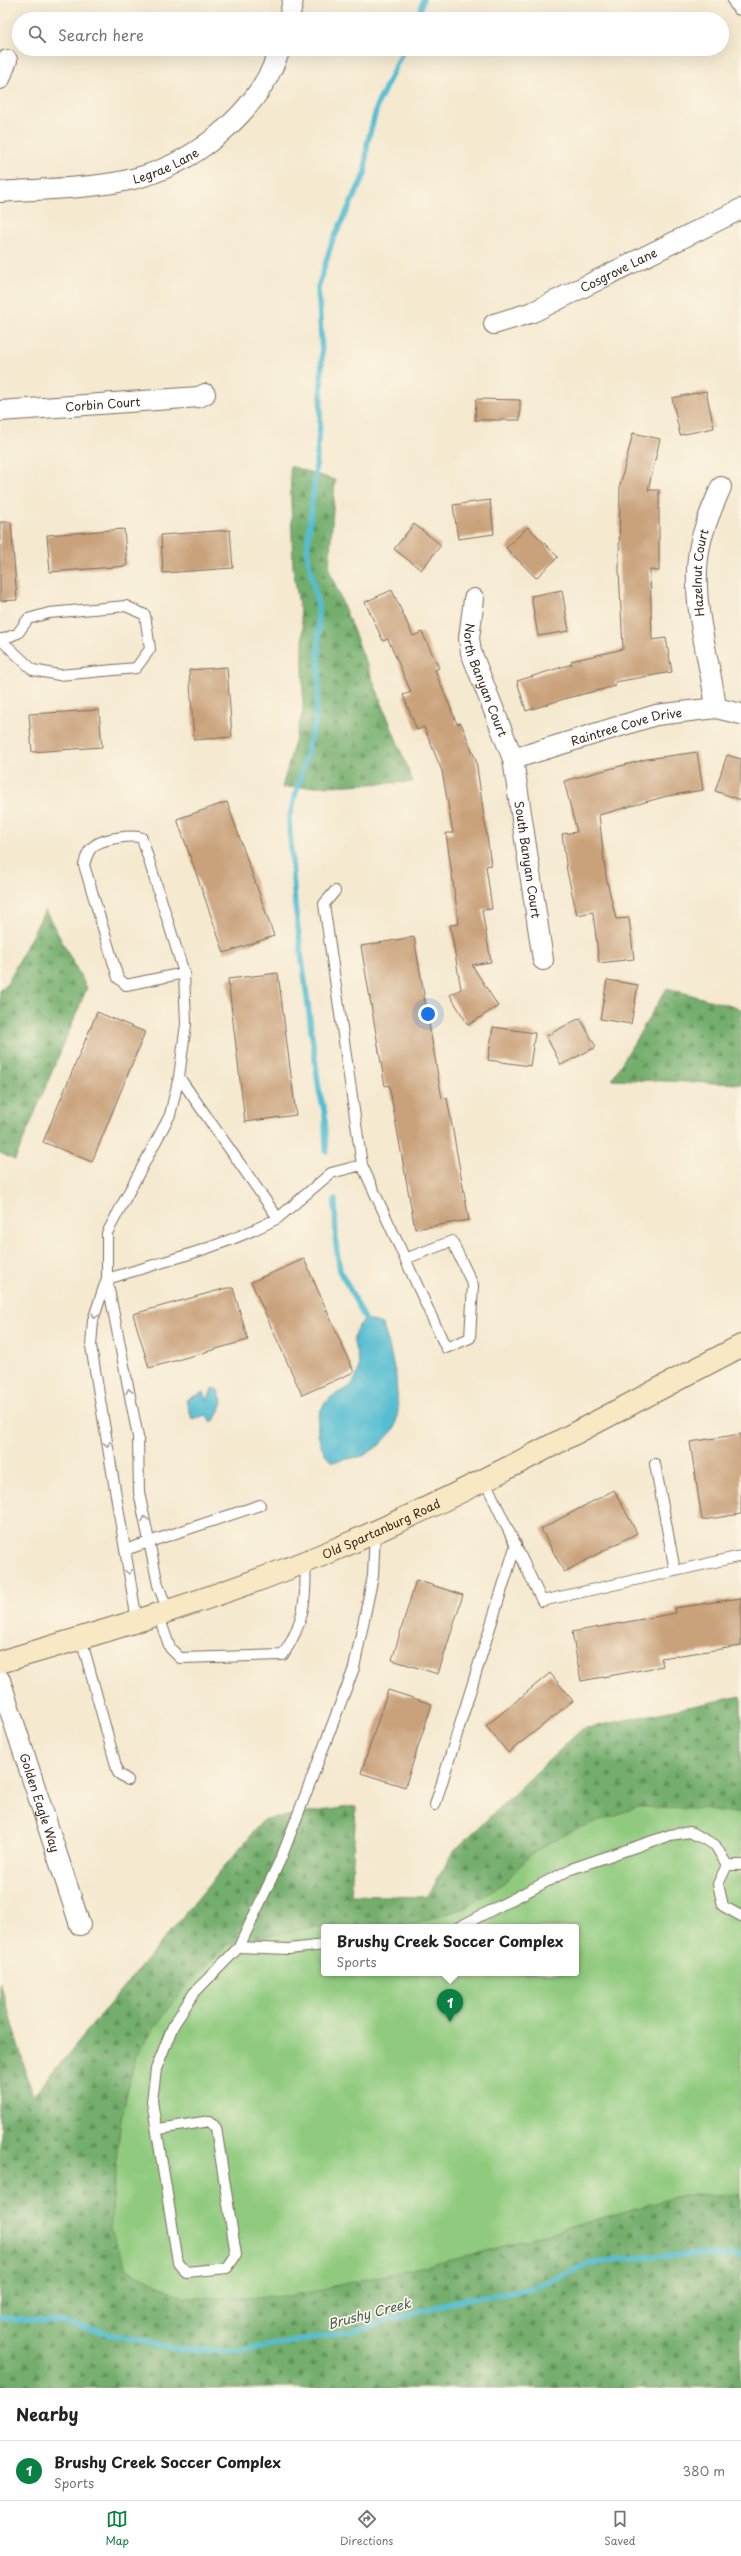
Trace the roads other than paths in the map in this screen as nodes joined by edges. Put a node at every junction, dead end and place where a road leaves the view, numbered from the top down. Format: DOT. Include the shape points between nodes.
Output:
graph roads {
  1 [pos="293,0"];
  2 [pos="738,0"];
  3 [pos="741,5"];
  4 [pos="290,12"];
  5 [pos="277,56"];
  6 [pos="7,60"];
  7 [pos="0,79"];
  8 [pos="0,192"];
  9 [pos="741,209"];
  10 [pos="494,324"];
  11 [pos="205,394"];
  12 [pos="0,411"];
  13 [pos="721,487"];
  14 [pos="474,599"];
  15 [pos="1,640"];
  16 [pos="716,708"];
  17 [pos="741,714"];
  18 [pos="513,759"];
  19 [pos="335,891"];
  20 [pos="543,960"];
  21 [pos="184,973"];
  22 [pos="179,1077"];
  23 [pos="362,1165"];
  24 [pos="278,1218"];
  25 [pos="405,1259"];
  26 [pos="107,1279"];
  27 [pos="741,1346"];
  28 [pos="655,1464"];
  29 [pos="484,1479"];
  30 [pos="260,1505"];
  31 [pos="376,1531"];
  32 [pos="150,1543"];
  33 [pos="516,1544"];
  34 [pos="125,1550"];
  35 [pos="741,1556"];
  36 [pos="305,1562"];
  37 [pos="675,1571"];
  38 [pos="163,1613"];
  39 [pos="137,1621"];
  40 [pos="81,1638"];
  41 [pos="0,1662"];
  42 [pos="0,1680"];
  43 [pos="128,1780"];
  44 [pos="435,1805"];
  45 [pos="727,1865"];
  46 [pos="741,1865"];
  47 [pos="741,1916"];
  48 [pos="80,1924"];
  49 [pos="466,1924"];
  50 [pos="321,1945"];
  51 [pos="239,1947"];
  52 [pos="159,2129"];
  1 -- 4 [label="street"];
  2 -- 3 [label="street"];
  5 -- 8 [label="street, Legrae Lane" via="270,73 245,108 224,130 172,165 118,182"];
  6 -- 7 [label="street"];
  9 -- 10 [label="street, Cosgrove Lane" via="532,312"];
  11 -- 12 [label="street, Corbin Court" via="199,397"];
  13 -- 16 [label="street, Hazelnut Court" via="701,543 697,586"];
  14 -- 18 [label="street, North Banyan Court" via="469,638 471,652"];
  15 -- 15 [label="lane" via="34,670 59,676 136,668 150,650 146,615 126,606 49,613 28,619 18,632"];
  16 -- 17 [label="street, Raintree Cove Drive"];
  16 -- 18 [label="street, Raintree Cove Drive" via="656,715"];
  18 -- 20 [label="street, South Banyan Court"];
  19 -- 23 [label="lane" via="324,904"];
  21 -- 21 [label="lane" via="142,838 131,835 95,845 86,855 84,865 118,978 126,985"];
  21 -- 22 [label="lane" via="186,1024"];
  22 -- 24 [label="lane"];
  22 -- 26 [label="lane" via="170,1115 107,1233"];
  23 -- 24 [label="lane" via="331,1173"];
  23 -- 25 [label="lane"];
  24 -- 26 [label="lane" via="248,1234 216,1246"];
  25 -- 25 [label="lane" via="446,1348 470,1338 473,1285 452,1241"];
  32 -- 26 [label="lane, one-way" via="139,1492 138,1437"];
  26 -- 34 [label="lane, one-way" via="93,1320 90,1346"];
  27 -- 29 [label="main road, Old Spartanburg Road"];
  28 -- 37 [label="lane"];
  29 -- 31 [label="main road, Old Spartanburg Road"];
  29 -- 33 [label="lane"];
  30 -- 32 [label="lane"];
  31 -- 36 [label="main road, Old Spartanburg Road"];
  31 -- 51 [label="lane" via="373,1576 354,1668 282,1856"];
  32 -- 34 [label="lane"];
  32 -- 38 [label="lane"];
  33 -- 37 [label="lane" via="542,1601"];
  33 -- 44 [label="lane"];
  34 -- 39 [label="lane, one-way"];
  35 -- 37 [label="lane"];
  36 -- 38 [label="main road, Old Spartanburg Road"];
  36 -- 38 [label="lane" via="307,1588 299,1628 282,1655 180,1658 170,1648"];
  38 -- 39 [label="main road, Old Spartanburg Road"];
  39 -- 40 [label="main road, Old Spartanburg Road"];
  40 -- 41 [label="main road, Old Spartanburg Road"];
  40 -- 43 [label="lane" via="118,1773"];
  42 -- 48 [label="street, Golden Eagle Way"];
  45 -- 46 [label="lane"];
  45 -- 47 [label="lane" via="718,1884 723,1906"];
  45 -- 49 [label="lane" via="715,1845 690,1832 670,1835 571,1869"];
  50 -- 51 [label="lane" via="288,1949"];
  51 -- 52 [label="lane" via="194,1993 173,2026 156,2069 152,2101"];
  52 -- 52 [label="lane" via="178,2262 186,2272 227,2268 236,2255 216,2128 210,2121"];
}
